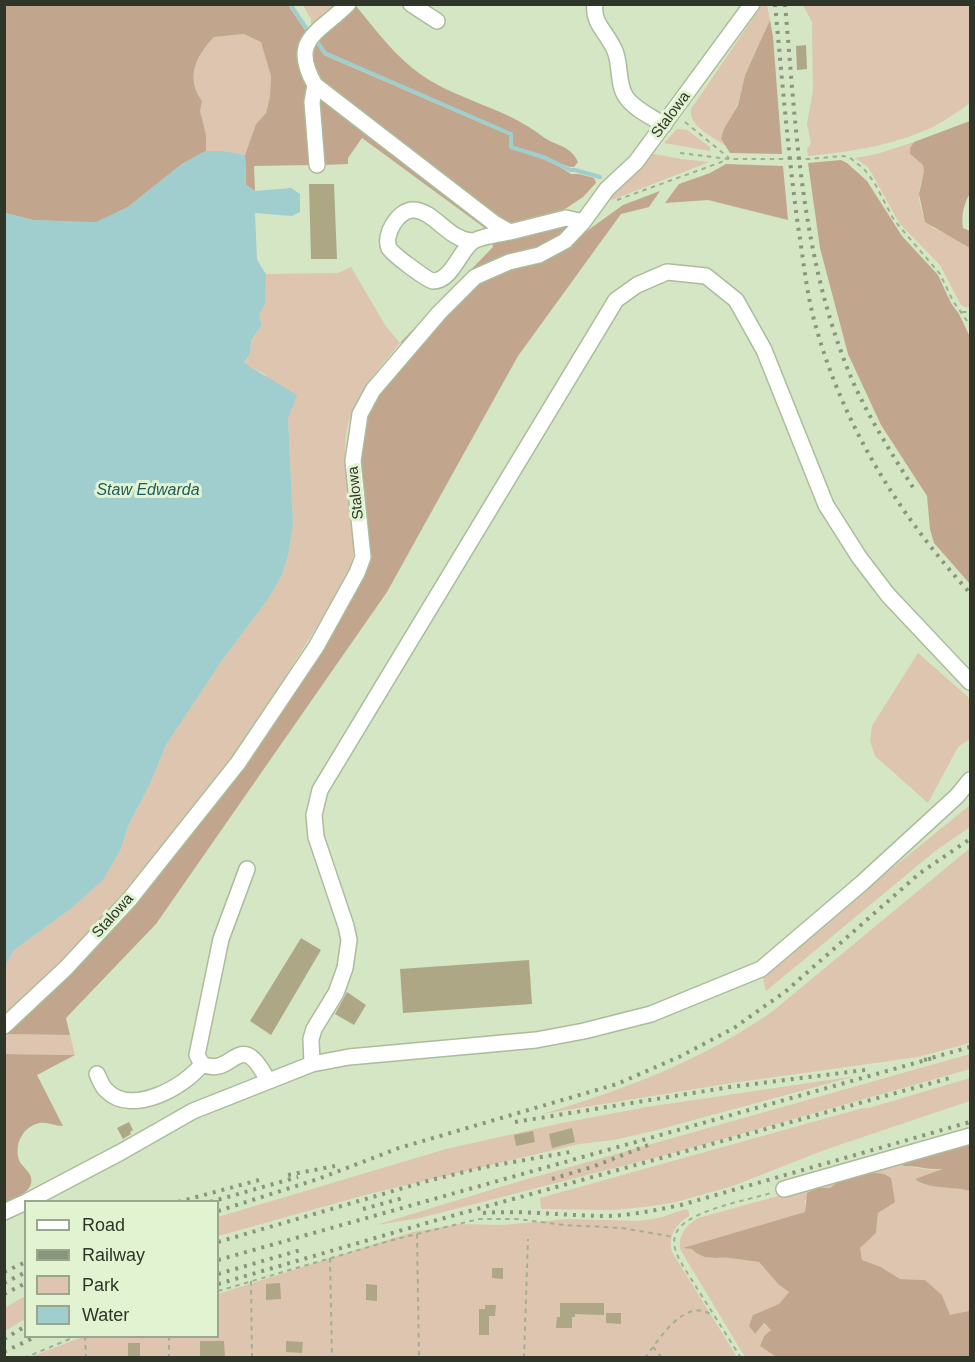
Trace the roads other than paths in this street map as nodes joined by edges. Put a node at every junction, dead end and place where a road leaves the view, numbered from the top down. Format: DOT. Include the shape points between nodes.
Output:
graph roads {
  1 [pos="348,4"];
  2 [pos="411,4"];
  3 [pos="595,4"];
  4 [pos="752,4"];
  5 [pos="436,21"];
  6 [pos="315,85"];
  7 [pos="668,119"];
  8 [pos="317,165"];
  9 [pos="583,222"];
  10 [pos="510,232"];
  11 [pos="472,242"];
  12 [pos="970,682"];
  13 [pos="970,780"];
  14 [pos="247,869"];
  15 [pos="4,1026"];
  16 [pos="202,1064"];
  17 [pos="312,1064"];
  18 [pos="97,1074"];
  19 [pos="268,1081"];
  20 [pos="970,1136"];
  21 [pos="784,1190"];
  22 [pos="30,1200"];
  23 [pos="24,1203"];
  24 [pos="4,1212"];
  1 -- 6 [label="street" via="312,37 305,49 308,72"];
  2 -- 5 [label="street"];
  3 -- 7 [label="street" via="595,20 616,53 624,94"];
  4 -- 7 [label="street, Stalowa"];
  6 -- 8 [label="street" via="312,102"];
  6 -- 10 [label="street"];
  7 -- 9 [label="street, Stalowa"];
  9 -- 10 [label="street" via="566,218"];
  9 -- 15 [label="street, Stalowa" via="565,241 539,255 509,262 475,277 374,390 360,414 353,461 363,557 316,647 237,763 129,900 66,968"];
  10 -- 11 [label="street"];
  11 -- 11 [label="street" via="445,277 435,281 391,251 388,242 392,228 408,210 424,213 459,239"];
  12 -- 17 [label="street" via="888,595 826,505 764,350 736,300 706,276 667,272 637,285 615,300 320,790 314,814 316,837 349,940 341,983 311,1039"];
  13 -- 17 [label="street" via="862,883 761,969 651,1014 584,1031 536,1040"];
  14 -- 16 [label="street" via="221,939 197,1049"];
  16 -- 18 [label="street" via="182,1083 139,1100 108,1092"];
  16 -- 19 [label="street" via="216,1066 248,1055 256,1059"];
  17 -- 19 [label="street"];
  19 -- 22 [label="street" via="193,1111"];
  20 -- 21 [label="street"];
  23 -- 24 [label="street"];
}
